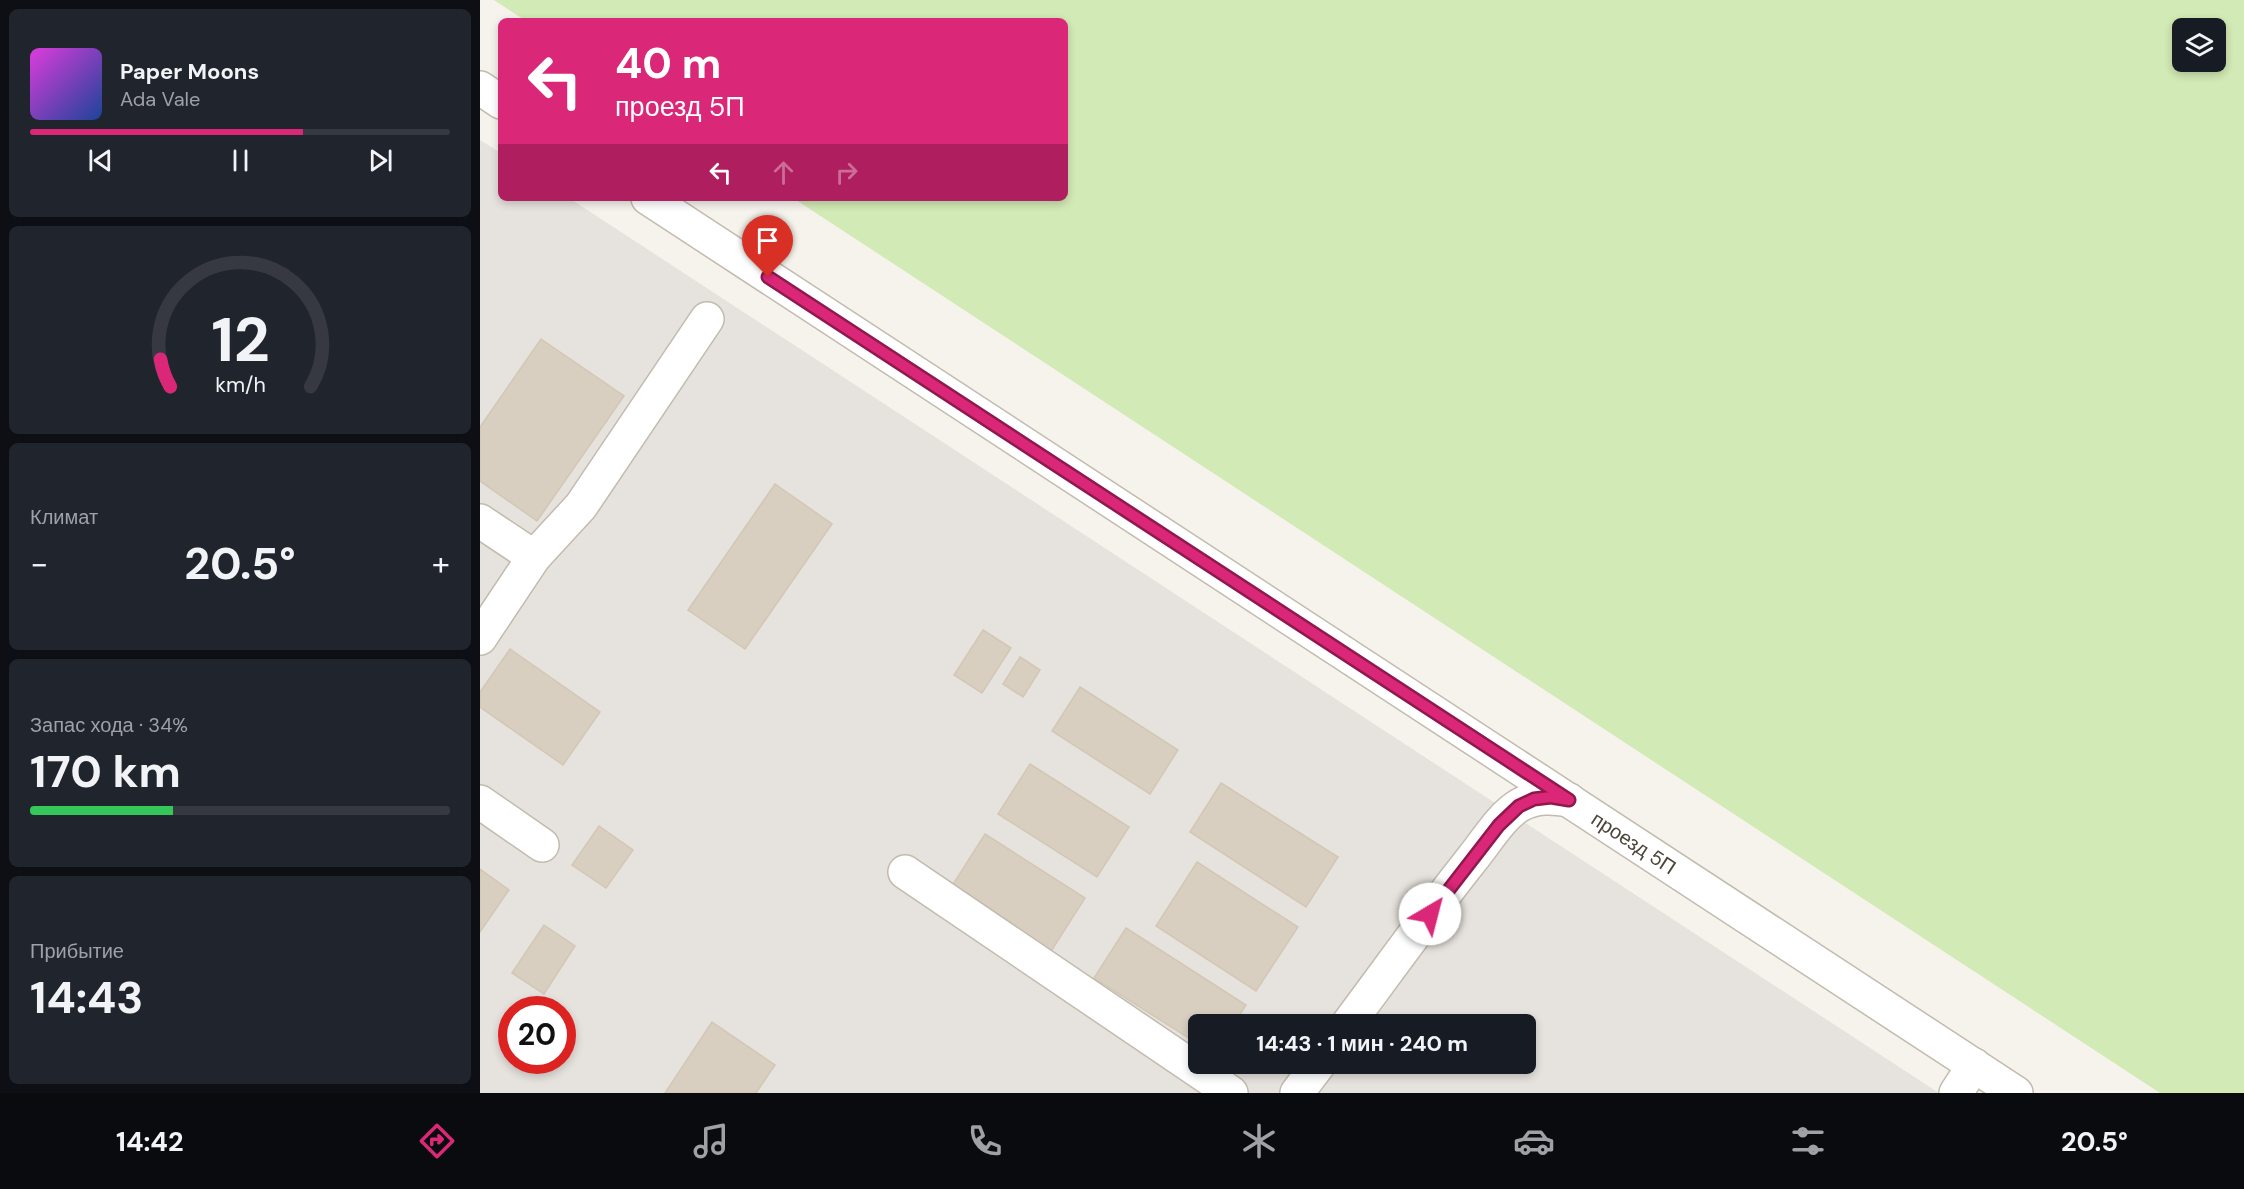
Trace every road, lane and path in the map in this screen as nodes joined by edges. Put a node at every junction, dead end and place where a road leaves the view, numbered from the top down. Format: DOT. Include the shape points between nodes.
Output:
graph roads {
  1 [pos="480,88"];
  2 [pos="498,100"];
  3 [pos="653,201"];
  4 [pos="707,320"];
  5 [pos="480,522"];
  6 [pos="534,558"];
  7 [pos="480,638"];
  8 [pos="1569,800"];
  9 [pos="480,802"];
  10 [pos="542,845"];
  11 [pos="905,872"];
  12 [pos="1355,1014"];
  13 [pos="1974,1065"];
  14 [pos="1311,1074"];
  15 [pos="1231,1093"];
  16 [pos="1297,1093"];
  17 [pos="1956,1093"];
  18 [pos="2016,1093"];
  1 -- 2 [label="street"];
  3 -- 8 [label="street, проезд 5П"];
  4 -- 6 [label="street" via="581,506"];
  5 -- 6 [label="street"];
  6 -- 7 [label="street"];
  8 -- 12 [label="street" via="1534,799 1519,806 1499,825"];
  8 -- 13 [label="street, проезд 5П"];
  9 -- 10 [label="street"];
  11 -- 15 [label="street"];
  13 -- 17 [label="street"];
  13 -- 18 [label="street, проезд 5П"];
  14 -- 16 [label="street"];
}
